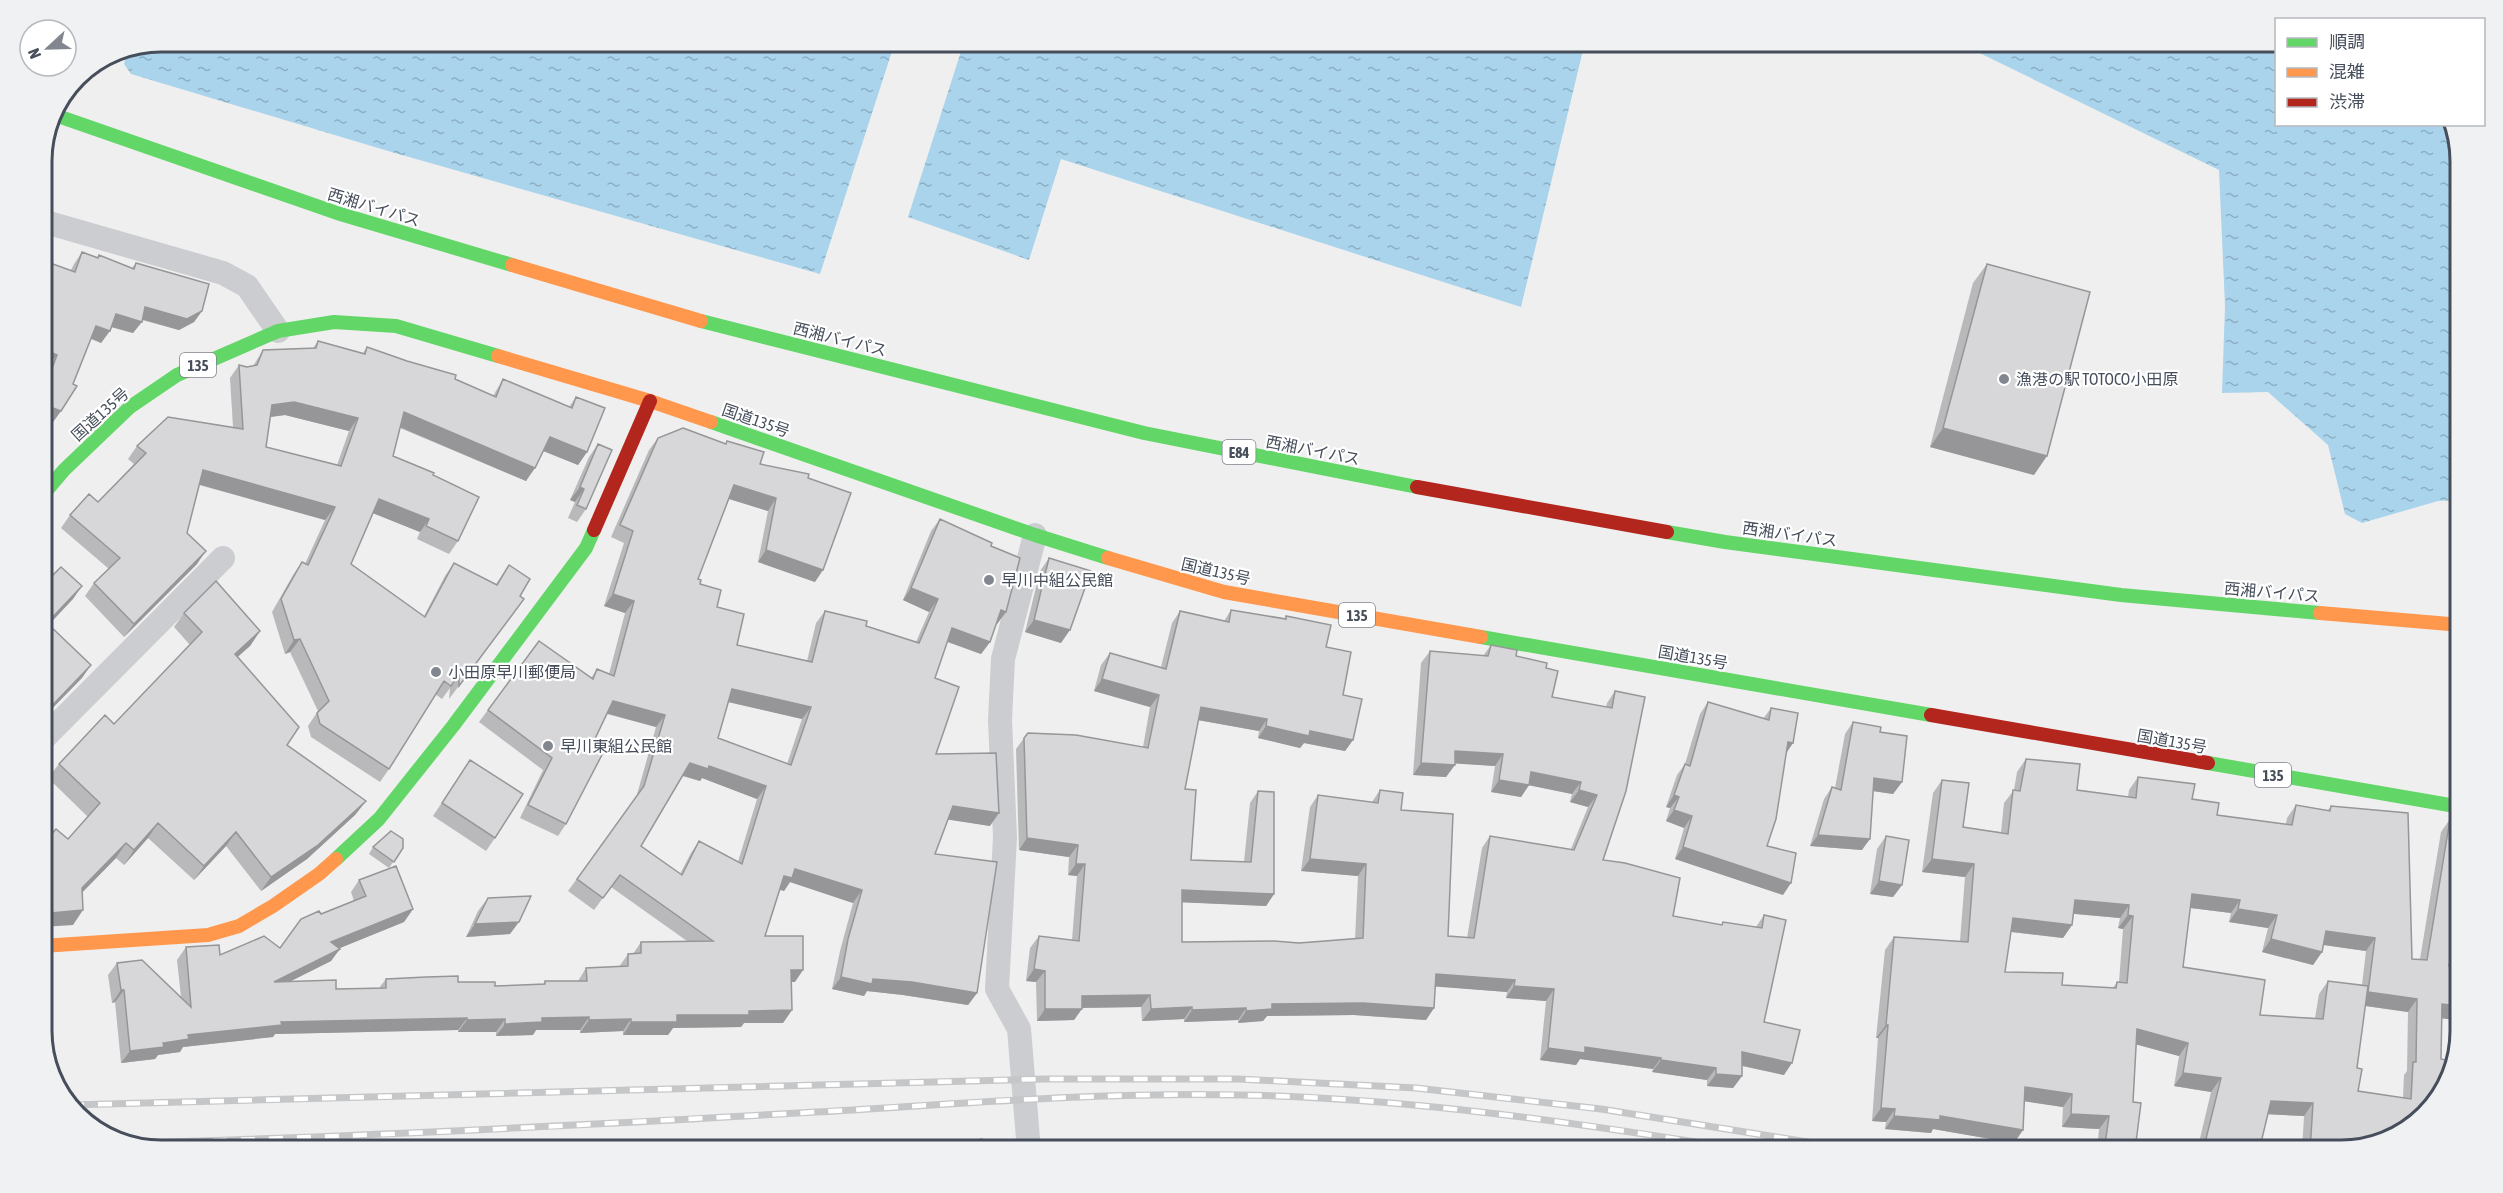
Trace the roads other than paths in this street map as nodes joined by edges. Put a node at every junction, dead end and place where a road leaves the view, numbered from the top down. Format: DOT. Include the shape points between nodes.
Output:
graph roads {
  1 [pos="62,117"];
  2 [pos="53,224"];
  3 [pos="278,331"];
  4 [pos="650,401"];
  5 [pos="53,483"];
  6 [pos="1035,535"];
  7 [pos="223,558"];
  8 [pos="2450,624"];
  9 [pos="53,729"];
  10 [pos="2450,805"];
  11 [pos="53,945"];
  12 [pos="1028,1140"];
  1 -- 8 [label="main road, 西湘バイパス / E84" via="337,213 684,317 1144,433 1725,542 2121,595"];
  2 -- 3 [label="street" via="223,273 247,286"];
  3 -- 4 [label="main road, 国道135号 / 135" via="334,322 396,326"];
  3 -- 5 [label="main road, 国道135号 / 135" via="177,375 130,407"];
  4 -- 6 [label="main road, 国道135号 / 135"];
  4 -- 11 [label="main road" via="586,548 379,819 328,866 239,926 208,935"];
  6 -- 10 [label="main road, 国道135号 / 135" via="1224,592"];
  6 -- 12 [label="street" via="1003,659 999,720 1005,837 997,989 1019,1029"];
  7 -- 9 [label="street"];
}
